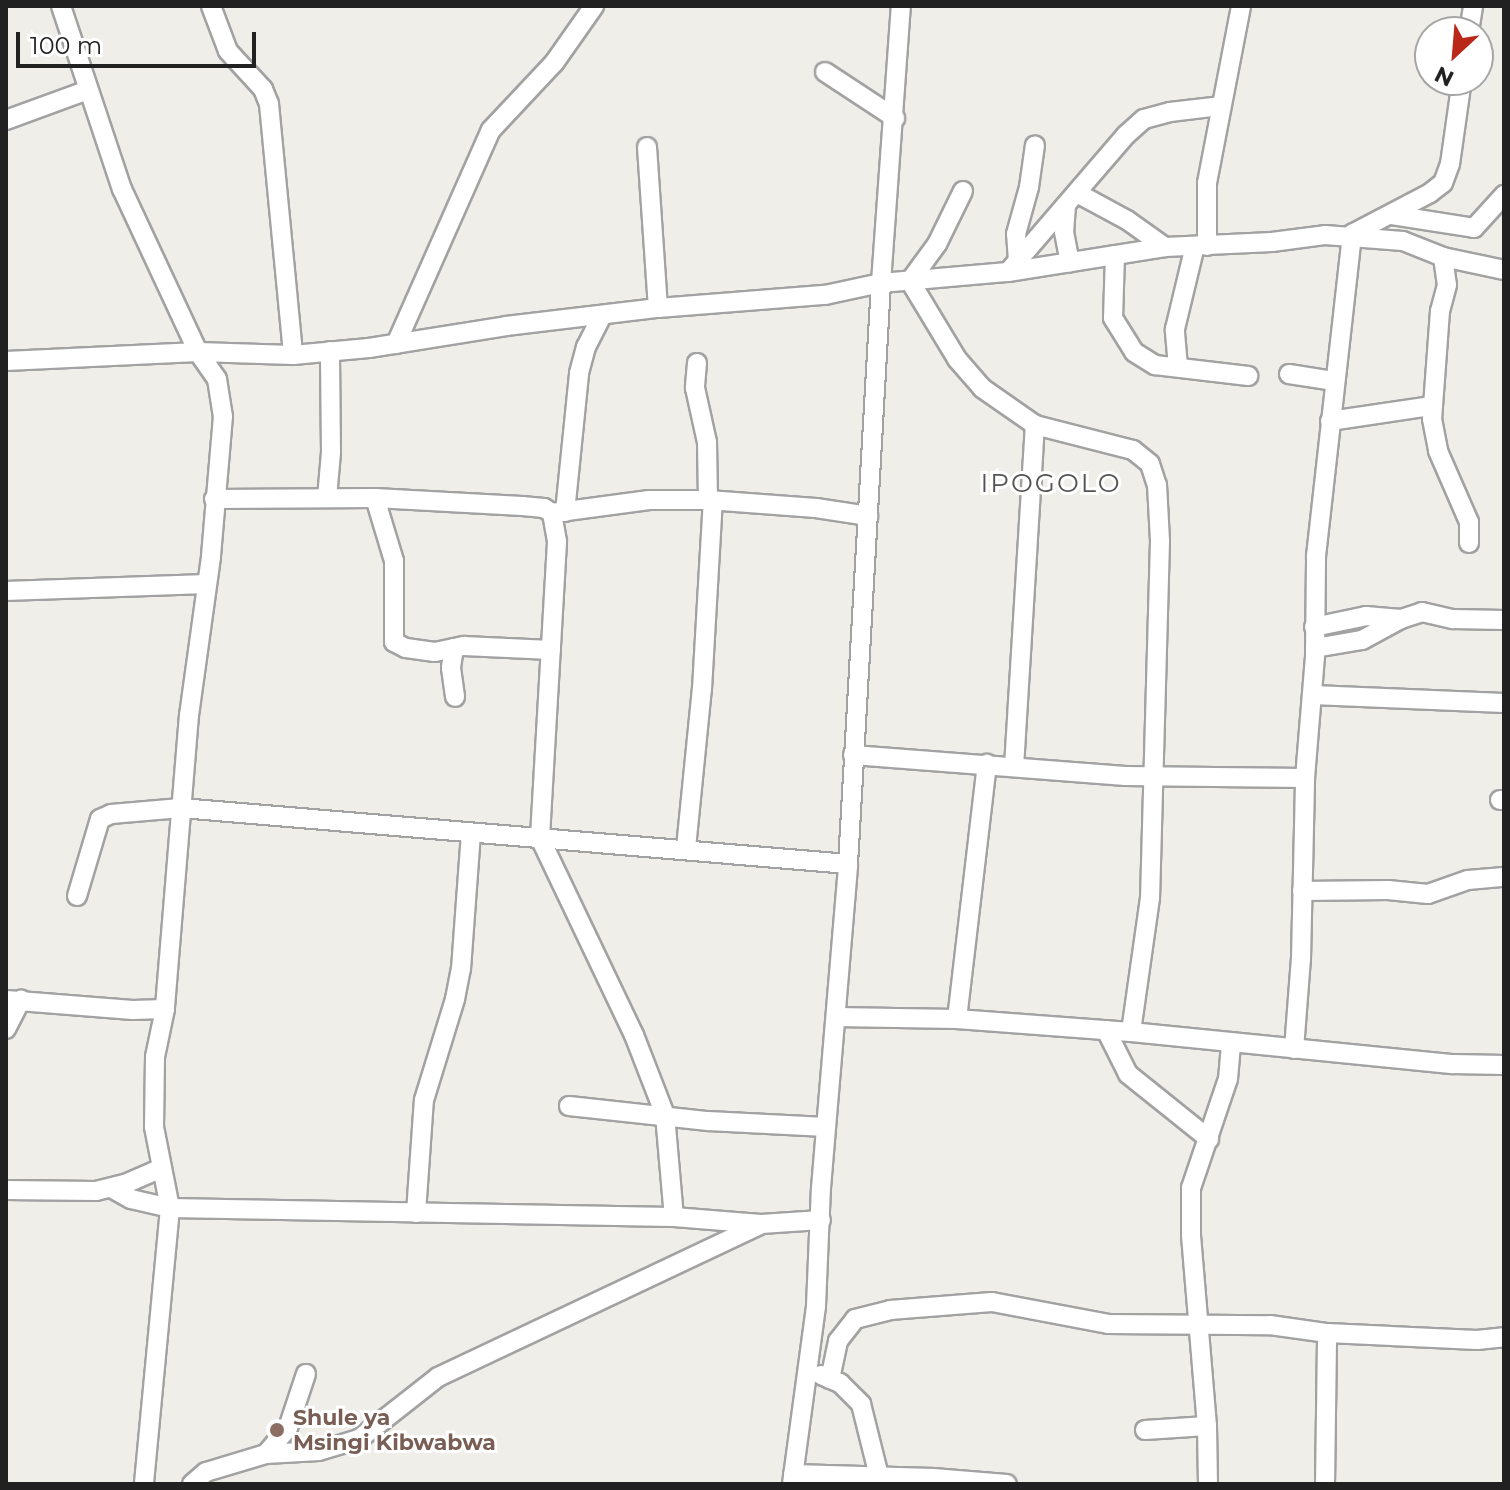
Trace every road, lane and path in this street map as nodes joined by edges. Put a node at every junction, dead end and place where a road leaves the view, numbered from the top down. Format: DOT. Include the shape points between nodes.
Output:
graph roads {
  1 [pos="61,6"];
  2 [pos="211,6"];
  3 [pos="594,6"];
  4 [pos="901,6"];
  5 [pos="1241,6"];
  6 [pos="825,72"];
  7 [pos="88,90"];
  8 [pos="1460,96"];
  9 [pos="1220,106"];
  10 [pos="895,118"];
  11 [pos="6,120"];
  12 [pos="1035,145"];
  13 [pos="647,147"];
  14 [pos="963,191"];
  15 [pos="1504,195"];
  16 [pos="1071,199"];
  17 [pos="1392,215"];
  18 [pos="1352,234"];
  19 [pos="1201,246"];
  20 [pos="1165,247"];
  21 [pos="1115,255"];
  22 [pos="1443,257"];
  23 [pos="1070,262"];
  24 [pos="1013,267"];
  25 [pos="1504,270"];
  26 [pos="910,281"];
  27 [pos="881,283"];
  28 [pos="658,308"];
  29 [pos="602,315"];
  30 [pos="396,344"];
  31 [pos="330,351"];
  32 [pos="198,352"];
  33 [pos="293,355"];
  34 [pos="6,361"];
  35 [pos="697,363"];
  36 [pos="1178,367"];
  37 [pos="1289,374"];
  38 [pos="1248,376"];
  39 [pos="1334,381"];
  40 [pos="1432,406"];
  41 [pos="1330,421"];
  42 [pos="1035,425"];
  43 [pos="327,498"];
  44 [pos="375,498"];
  45 [pos="214,499"];
  46 [pos="710,500"];
  47 [pos="558,512"];
  48 [pos="868,516"];
  49 [pos="1469,543"];
  50 [pos="205,584"];
  51 [pos="6,591"];
  52 [pos="1402,618"];
  53 [pos="1504,620"];
  54 [pos="1314,627"];
  55 [pos="454,648"];
  56 [pos="1315,648"];
  57 [pos="551,650"];
  58 [pos="1313,695"];
  59 [pos="455,697"];
  60 [pos="1504,703"];
  61 [pos="853,755"];
  62 [pos="987,764"];
  63 [pos="1014,767"];
  64 [pos="1154,776"];
  65 [pos="1305,778"];
  66 [pos="181,808"];
  67 [pos="471,833"];
  68 [pos="540,838"];
  69 [pos="686,848"];
  70 [pos="848,864"];
  71 [pos="1504,877"];
  72 [pos="1302,891"];
  73 [pos="77,896"];
  74 [pos="13,1000"];
  75 [pos="165,1009"];
  76 [pos="836,1017"];
  77 [pos="957,1019"];
  78 [pos="6,1029"];
  79 [pos="1106,1030"];
  80 [pos="1131,1032"];
  81 [pos="1231,1043"];
  82 [pos="1294,1049"];
  83 [pos="1504,1065"];
  84 [pos="569,1106"];
  85 [pos="665,1115"];
  86 [pos="826,1127"];
  87 [pos="1209,1139"];
  88 [pos="162,1168"];
  89 [pos="111,1188"];
  90 [pos="6,1190"];
  91 [pos="170,1208"];
  92 [pos="416,1213"];
  93 [pos="674,1217"];
  94 [pos="821,1220"];
  95 [pos="761,1224"];
  96 [pos="1197,1324"];
  97 [pos="1327,1333"];
  98 [pos="1504,1337"];
  99 [pos="807,1372"];
  100 [pos="306,1374"];
  101 [pos="830,1379"];
  102 [pos="1207,1426"];
  103 [pos="1145,1430"];
  104 [pos="266,1454"];
  105 [pos="879,1476"];
  106 [pos="792,1479"];
  107 [pos="144,1484"];
  108 [pos="192,1484"];
  109 [pos="1007,1484"];
  110 [pos="1208,1484"];
  111 [pos="1325,1484"];
  1 -- 7 [label="street"];
  2 -- 33 [label="street" via="228,51 263,89 269,104"];
  3 -- 30 [label="street" via="554,63 491,130"];
  4 -- 10 [label="street"];
  5 -- 9 [label="street"];
  6 -- 10 [label="street"];
  7 -- 11 [label="street"];
  7 -- 32 [label="street" via="135,219"];
  8 -- 17 [label="street" via="1448,174 1430,193"];
  9 -- 16 [label="street" via="1144,119"];
  9 -- 19 [label="street"];
  10 -- 27 [label="street"];
  12 -- 24 [label="street"];
  13 -- 28 [label="street"];
  14 -- 26 [label="street" via="937,244"];
  15 -- 17 [label="street" via="1474,228"];
  16 -- 20 [label="street" via="1127,220"];
  16 -- 23 [label="street" via="1064,232"];
  16 -- 24 [label="street"];
  17 -- 18 [label="street"];
  18 -- 19 [label="street"];
  18 -- 22 [label="street" via="1403,241"];
  18 -- 39 [label="street"];
  19 -- 20 [label="street"];
  19 -- 36 [label="street" via="1175,329"];
  20 -- 21 [label="street"];
  21 -- 23 [label="street"];
  21 -- 36 [label="street" via="1111,301 1117,329 1146,362"];
  22 -- 25 [label="street"];
  22 -- 40 [label="street" via="1447,285"];
  23 -- 24 [label="street"];
  24 -- 26 [label="street"];
  26 -- 27 [label="street"];
  26 -- 42 [label="street" via="957,359 982,388"];
  27 -- 28 [label="street" via="825,295"];
  27 -- 48 [label="street"];
  28 -- 29 [label="street"];
  29 -- 30 [label="street"];
  29 -- 47 [label="street" via="579,373"];
  30 -- 31 [label="street"];
  31 -- 33 [label="street"];
  31 -- 43 [label="street"];
  32 -- 33 [label="street"];
  32 -- 34 [label="street"];
  32 -- 45 [label="street" via="217,379 222,410"];
  35 -- 46 [label="street" via="694,379 706,428"];
  36 -- 38 [label="street"];
  37 -- 39 [label="street"];
  39 -- 41 [label="street"];
  40 -- 41 [label="street"];
  40 -- 49 [label="street" via="1436,443 1469,522"];
  41 -- 54 [label="street"];
  42 -- 63 [label="street"];
  42 -- 64 [label="street" via="1120,445 1150,464 1157,485 1160,541"];
  43 -- 44 [label="street"];
  43 -- 45 [label="street"];
  44 -- 47 [label="street"];
  44 -- 55 [label="street" via="394,561 393,640 415,650"];
  45 -- 50 [label="street"];
  46 -- 47 [label="street" via="649,500"];
  46 -- 48 [label="street"];
  46 -- 69 [label="street" via="703,674"];
  47 -- 57 [label="street"];
  48 -- 61 [label="street"];
  50 -- 51 [label="street"];
  50 -- 66 [label="street"];
  52 -- 53 [label="street" via="1422,612"];
  52 -- 54 [label="street" via="1366,616"];
  52 -- 56 [label="street" via="1362,640"];
  54 -- 56 [label="street"];
  55 -- 57 [label="street"];
  55 -- 59 [label="street"];
  56 -- 58 [label="street"];
  57 -- 68 [label="street"];
  58 -- 60 [label="street"];
  58 -- 65 [label="street"];
  61 -- 62 [label="street"];
  61 -- 70 [label="street"];
  62 -- 63 [label="street"];
  62 -- 77 [label="street"];
  63 -- 64 [label="street"];
  64 -- 65 [label="street"];
  64 -- 80 [label="street" via="1150,898"];
  65 -- 72 [label="street"];
  66 -- 67 [label="street"];
  66 -- 73 [label="street" via="100,819"];
  66 -- 75 [label="street"];
  67 -- 68 [label="street"];
  67 -- 92 [label="street" via="461,969 424,1100"];
  68 -- 69 [label="street"];
  68 -- 85 [label="street" via="634,1035"];
  69 -- 70 [label="street"];
  70 -- 76 [label="street"];
  71 -- 72 [label="street" via="1468,880 1428,894"];
  72 -- 82 [label="street"];
  74 -- 75 [label="street"];
  74 -- 78 [label="street"];
  75 -- 88 [label="street" via="155,1057 154,1127"];
  76 -- 77 [label="street"];
  76 -- 86 [label="street"];
  77 -- 79 [label="street"];
  79 -- 80 [label="street"];
  79 -- 87 [label="street" via="1128,1074"];
  80 -- 81 [label="street"];
  81 -- 82 [label="street"];
  81 -- 87 [label="street" via="1228,1079"];
  82 -- 83 [label="street"];
  84 -- 85 [label="street"];
  85 -- 86 [label="street"];
  85 -- 93 [label="street"];
  86 -- 94 [label="street"];
  87 -- 96 [label="street" via="1191,1188"];
  88 -- 89 [label="street"];
  88 -- 91 [label="street"];
  89 -- 90 [label="street"];
  89 -- 91 [label="street"];
  91 -- 92 [label="street"];
  91 -- 107 [label="street"];
  92 -- 93 [label="street"];
  93 -- 95 [label="street"];
  94 -- 95 [label="street"];
  94 -- 99 [label="street"];
  95 -- 104 [label="street" via="438,1377 359,1439 319,1451"];
  96 -- 97 [label="street" via="1270,1325"];
  96 -- 101 [label="street" via="1088,1322 992,1302 871,1313 855,1319 838,1341"];
  96 -- 102 [label="street"];
  97 -- 98 [label="street"];
  97 -- 111 [label="street"];
  99 -- 101 [label="street"];
  99 -- 106 [label="street"];
  100 -- 104 [label="street" via="288,1428"];
  101 -- 105 [label="street" via="861,1404"];
  102 -- 103 [label="street"];
  102 -- 110 [label="street"];
  104 -- 108 [label="street" via="206,1472"];
  105 -- 106 [label="street"];
  105 -- 109 [label="street"];
}
